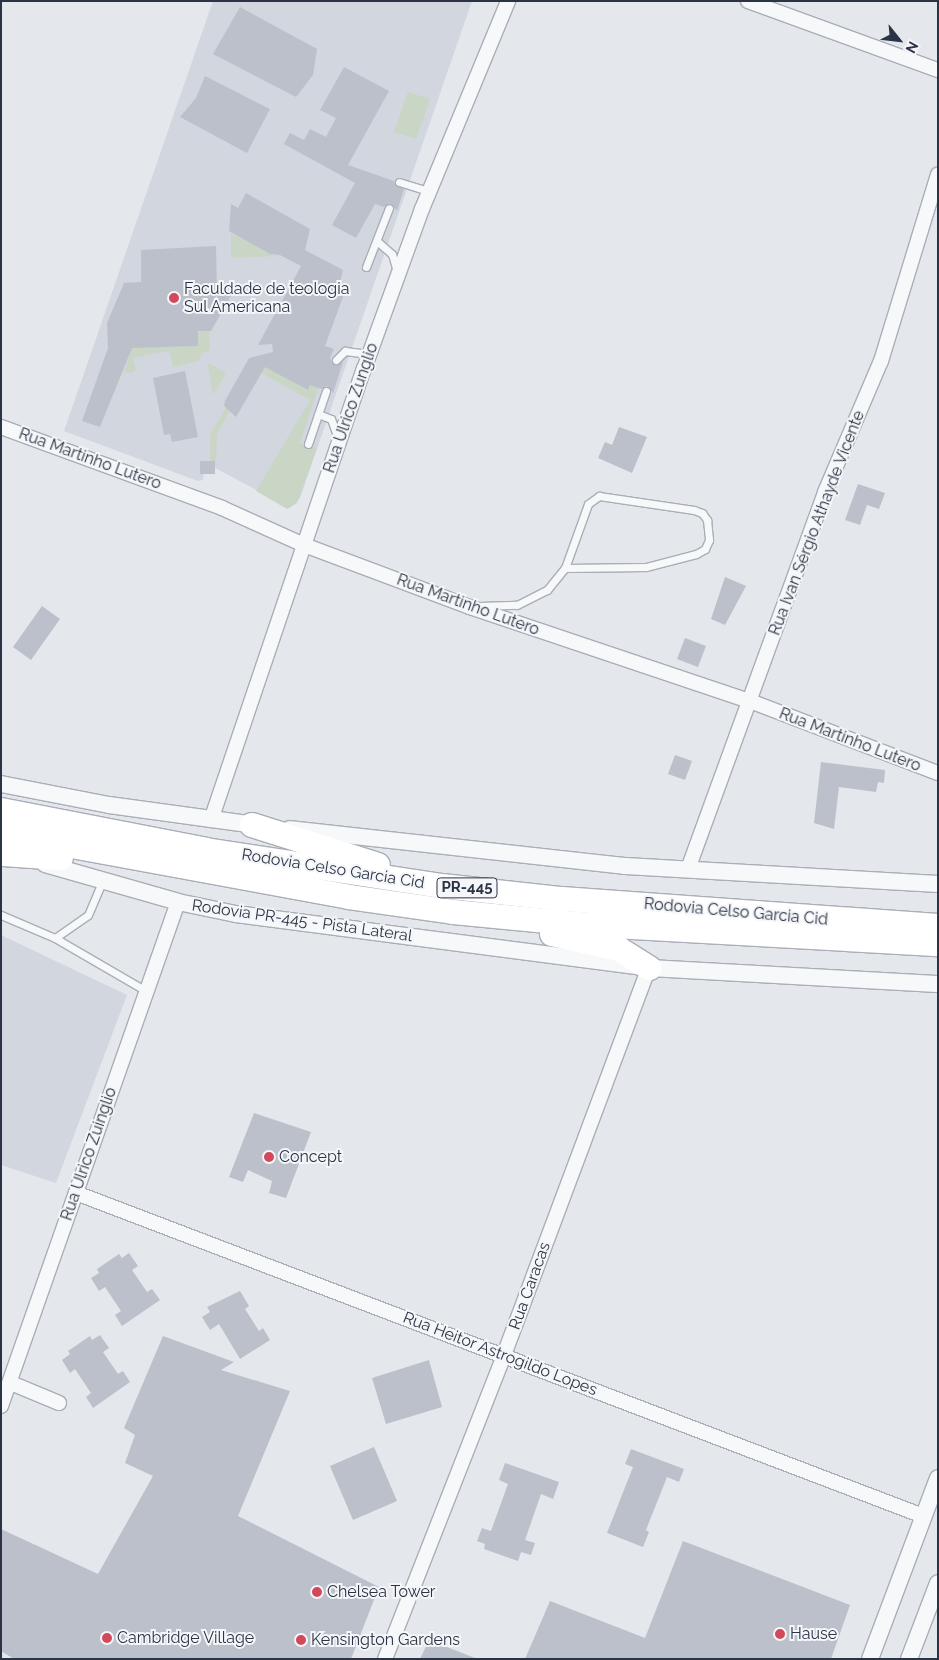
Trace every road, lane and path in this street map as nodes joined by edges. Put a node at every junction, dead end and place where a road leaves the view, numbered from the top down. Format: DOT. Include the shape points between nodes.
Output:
graph roads {
  1 [pos="508,1"];
  2 [pos="748,1"];
  3 [pos="938,70"];
  4 [pos="938,174"];
  5 [pos="399,182"];
  6 [pos="429,190"];
  7 [pos="389,208"];
  8 [pos="378,242"];
  9 [pos="366,267"];
  10 [pos="398,274"];
  11 [pos="369,354"];
  12 [pos="336,360"];
  13 [pos="326,390"];
  14 [pos="318,414"];
  15 [pos="1,427"];
  16 [pos="339,442"];
  17 [pos="308,444"];
  18 [pos="304,545"];
  19 [pos="565,568"];
  20 [pos="470,607"];
  21 [pos="750,701"];
  22 [pos="938,773"];
  23 [pos="1,784"];
  24 [pos="1,810"];
  25 [pos="211,820"];
  26 [pos="252,825"];
  27 [pos="2,847"];
  28 [pos="688,869"];
  29 [pos="102,882"];
  30 [pos="938,884"];
  31 [pos="442,886"];
  32 [pos="178,902"];
  33 [pos="452,912"];
  34 [pos="1,915"];
  35 [pos="938,920"];
  36 [pos="893,925"];
  37 [pos="938,926"];
  38 [pos="55,938"];
  39 [pos="938,944"];
  40 [pos="649,968"];
  41 [pos="938,984"];
  42 [pos="146,992"];
  43 [pos="76,1193"];
  44 [pos="504,1355"];
  45 [pos="11,1383"];
  46 [pos="60,1403"];
  47 [pos="1,1406"];
  48 [pos="938,1478"];
  49 [pos="923,1516"];
  50 [pos="938,1583"];
  51 [pos="385,1659"];
  52 [pos="870,1659"];
  53 [pos="909,1659"];
  1 -- 6 [label="street, Rua Ulrico Zunglio"];
  2 -- 3 [label="street"];
  4 -- 21 [label="street, Rua Ivan Sérgio Athayde Vicente" via="880,361 825,492"];
  5 -- 6 [label="lane"];
  6 -- 10 [label="street, Rua Ulrico Zunglio"];
  7 -- 8 [label="lane"];
  8 -- 9 [label="lane"];
  8 -- 10 [label="lane" via="392,254"];
  10 -- 11 [label="street, Rua Ulrico Zunglio"];
  11 -- 12 [label="lane" via="345,350"];
  11 -- 16 [label="street, Rua Ulrico Zunglio"];
  13 -- 14 [label="lane"];
  14 -- 16 [label="lane" via="333,423"];
  14 -- 17 [label="lane"];
  15 -- 18 [label="street, Rua Martinho Lutero" via="222,508"];
  16 -- 18 [label="street, Rua Ulrico Zunglio"];
  18 -- 20 [label="street, Rua Martinho Lutero"];
  18 -- 25 [label="street, Rua Ulrico Zunglio"];
  19 -- 19 [label="lane" via="646,568 696,554 705,549 709,540 706,520 702,513 694,510 599,496 588,504"];
  19 -- 20 [label="lane" via="547,590 532,599 517,605"];
  20 -- 21 [label="street, Rua Martinho Lutero"];
  21 -- 22 [label="street, Rua Martinho Lutero"];
  21 -- 28 [label="street, Rua Ivan Sérgio Athayde Vicente"];
  23 -- 25 [label="street"];
  24 -- 31 [label="highway, Rodovia Celso Garcia Cid / PR-445" via="206,850"];
  25 -- 26 [label="street"];
  26 -- 28 [label="street, Rodovia Celso Garcia Cid / PR-445" via="625,866"];
  26 -- 31 [label="highway"];
  27 -- 29 [label="street, Rodovia PR-445 - Pista Lateral"];
  27 -- 33 [label="highway, Rodovia Celso Garcia Cid / PR-445" via="188,868"];
  28 -- 30 [label="street, Rodovia Celso Garcia Cid / PR-445"];
  29 -- 32 [label="street, Rodovia PR-445 - Pista Lateral"];
  29 -- 38 [label="lane" via="88,915"];
  31 -- 36 [label="highway, Rodovia Celso Garcia Cid / PR-445"];
  32 -- 40 [label="street, Rodovia PR-445 - Pista Lateral" via="236,914"];
  32 -- 42 [label="street, Rua Ulrico Zuinglio"];
  33 -- 39 [label="highway, Rodovia Celso Garcia Cid / PR-445" via="578,924"];
  33 -- 40 [label="highway" via="619,949"];
  34 -- 38 [label="lane"];
  35 -- 36 [label="highway"];
  36 -- 37 [label="highway, Rodovia Celso Garcia Cid / PR-445"];
  38 -- 42 [label="lane"];
  40 -- 41 [label="street"];
  40 -- 44 [label="street, Rua Caracas"];
  42 -- 43 [label="street, Rua Ulrico Zuinglio"];
  43 -- 44 [label="street, Rua Heitor Astrogildo Lopes"];
  43 -- 45 [label="street, Rua Ulrico Zuinglio"];
  44 -- 49 [label="street, Rua Heitor Astrogildo Lopes"];
  44 -- 51 [label="street, Rua Caracas"];
  45 -- 46 [label="street"];
  45 -- 47 [label="street, Rua Ulrico Zuinglio"];
  48 -- 49 [label="street"];
  49 -- 52 [label="street"];
  50 -- 53 [label="street"];
}
